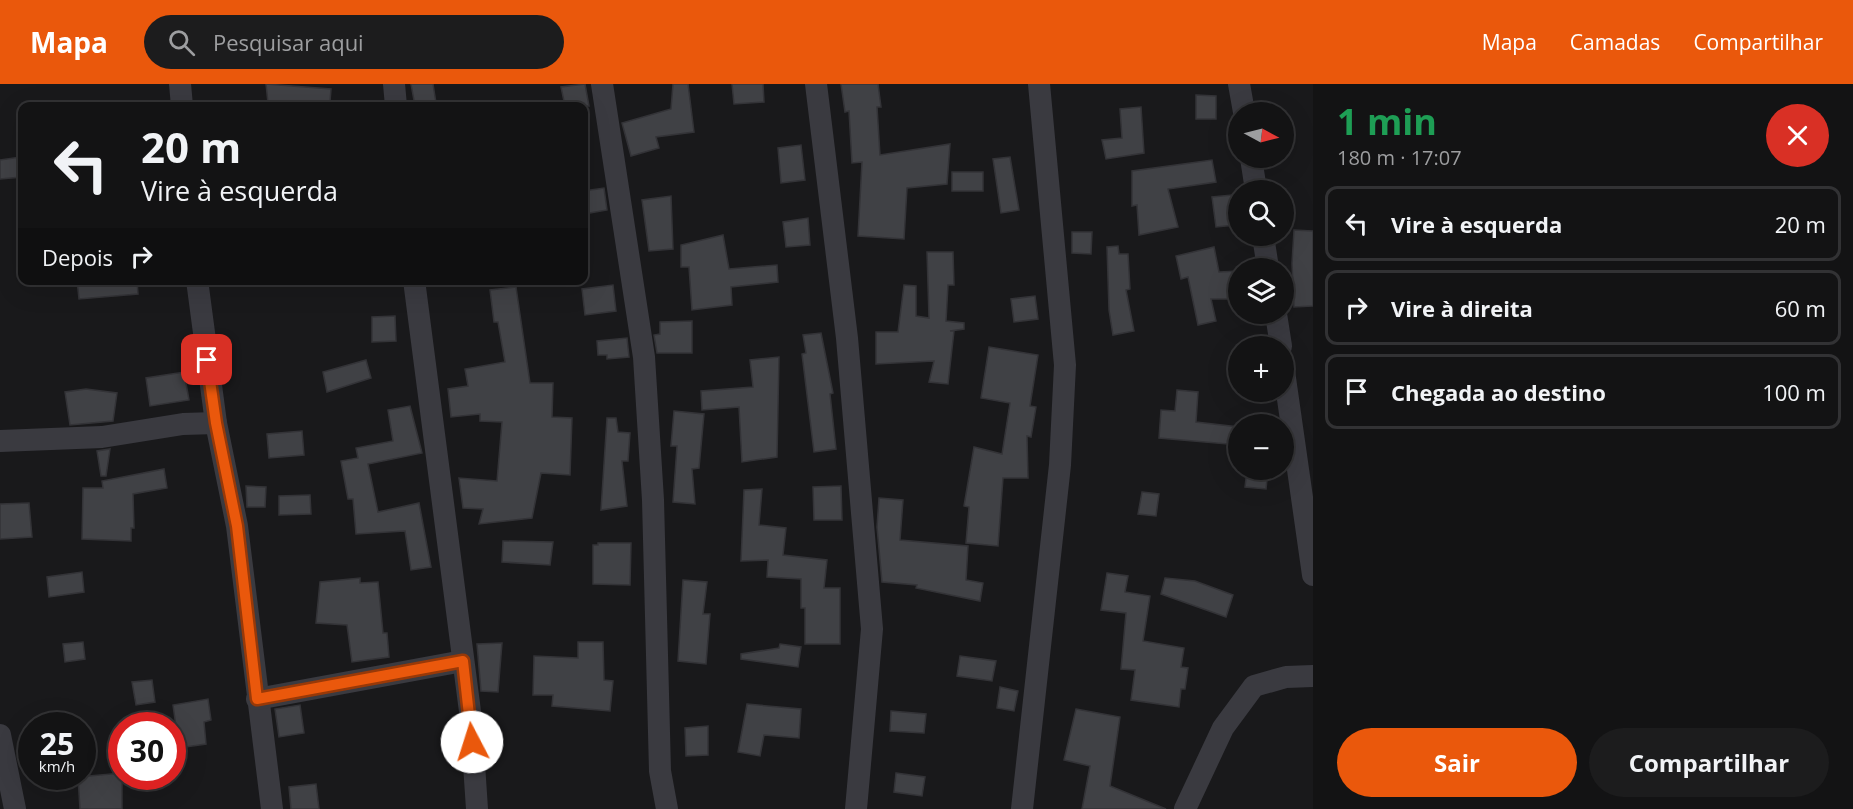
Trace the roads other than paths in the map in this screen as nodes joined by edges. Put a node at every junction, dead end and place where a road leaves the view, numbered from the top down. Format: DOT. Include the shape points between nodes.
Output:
graph roads {
  1 [pos="180,84"];
  2 [pos="394,84"];
  3 [pos="602,84"];
  4 [pos="816,84"];
  5 [pos="1039,84"];
  6 [pos="1239,84"];
  7 [pos="182,102"];
  8 [pos="396,102"];
  9 [pos="1242,102"];
  10 [pos="198,285"];
  11 [pos="415,285"];
  12 [pos="1288,402"];
  13 [pos="216,423"];
  14 [pos="0,441"];
  15 [pos="1313,575"];
  16 [pos="463,661"];
  17 [pos="1313,676"];
  18 [pos="257,699"];
  19 [pos="0,735"];
  20 [pos="15,809"];
  21 [pos="272,809"];
  22 [pos="477,809"];
  23 [pos="667,809"];
  24 [pos="856,809"];
  25 [pos="1022,809"];
  26 [pos="1185,809"];
  1 -- 7 [label="street"];
  2 -- 8 [label="street"];
  3 -- 23 [label="street" via="644,357 653,511 660,771"];
  4 -- 24 [label="street" via="847,338 872,629"];
  5 -- 25 [label="street" via="1065,365 1060,465"];
  6 -- 9 [label="street"];
  10 -- 13 [label="street"];
  11 -- 16 [label="street"];
  12 -- 15 [label="street"];
  13 -- 14 [label="street" via="183,424 102,437"];
  13 -- 18 [label="street" via="237,526"];
  16 -- 18 [label="street"];
  16 -- 22 [label="street"];
  17 -- 26 [label="street" via="1286,677 1254,686 1223,728"];
  18 -- 21 [label="street"];
  19 -- 20 [label="street"];
}
